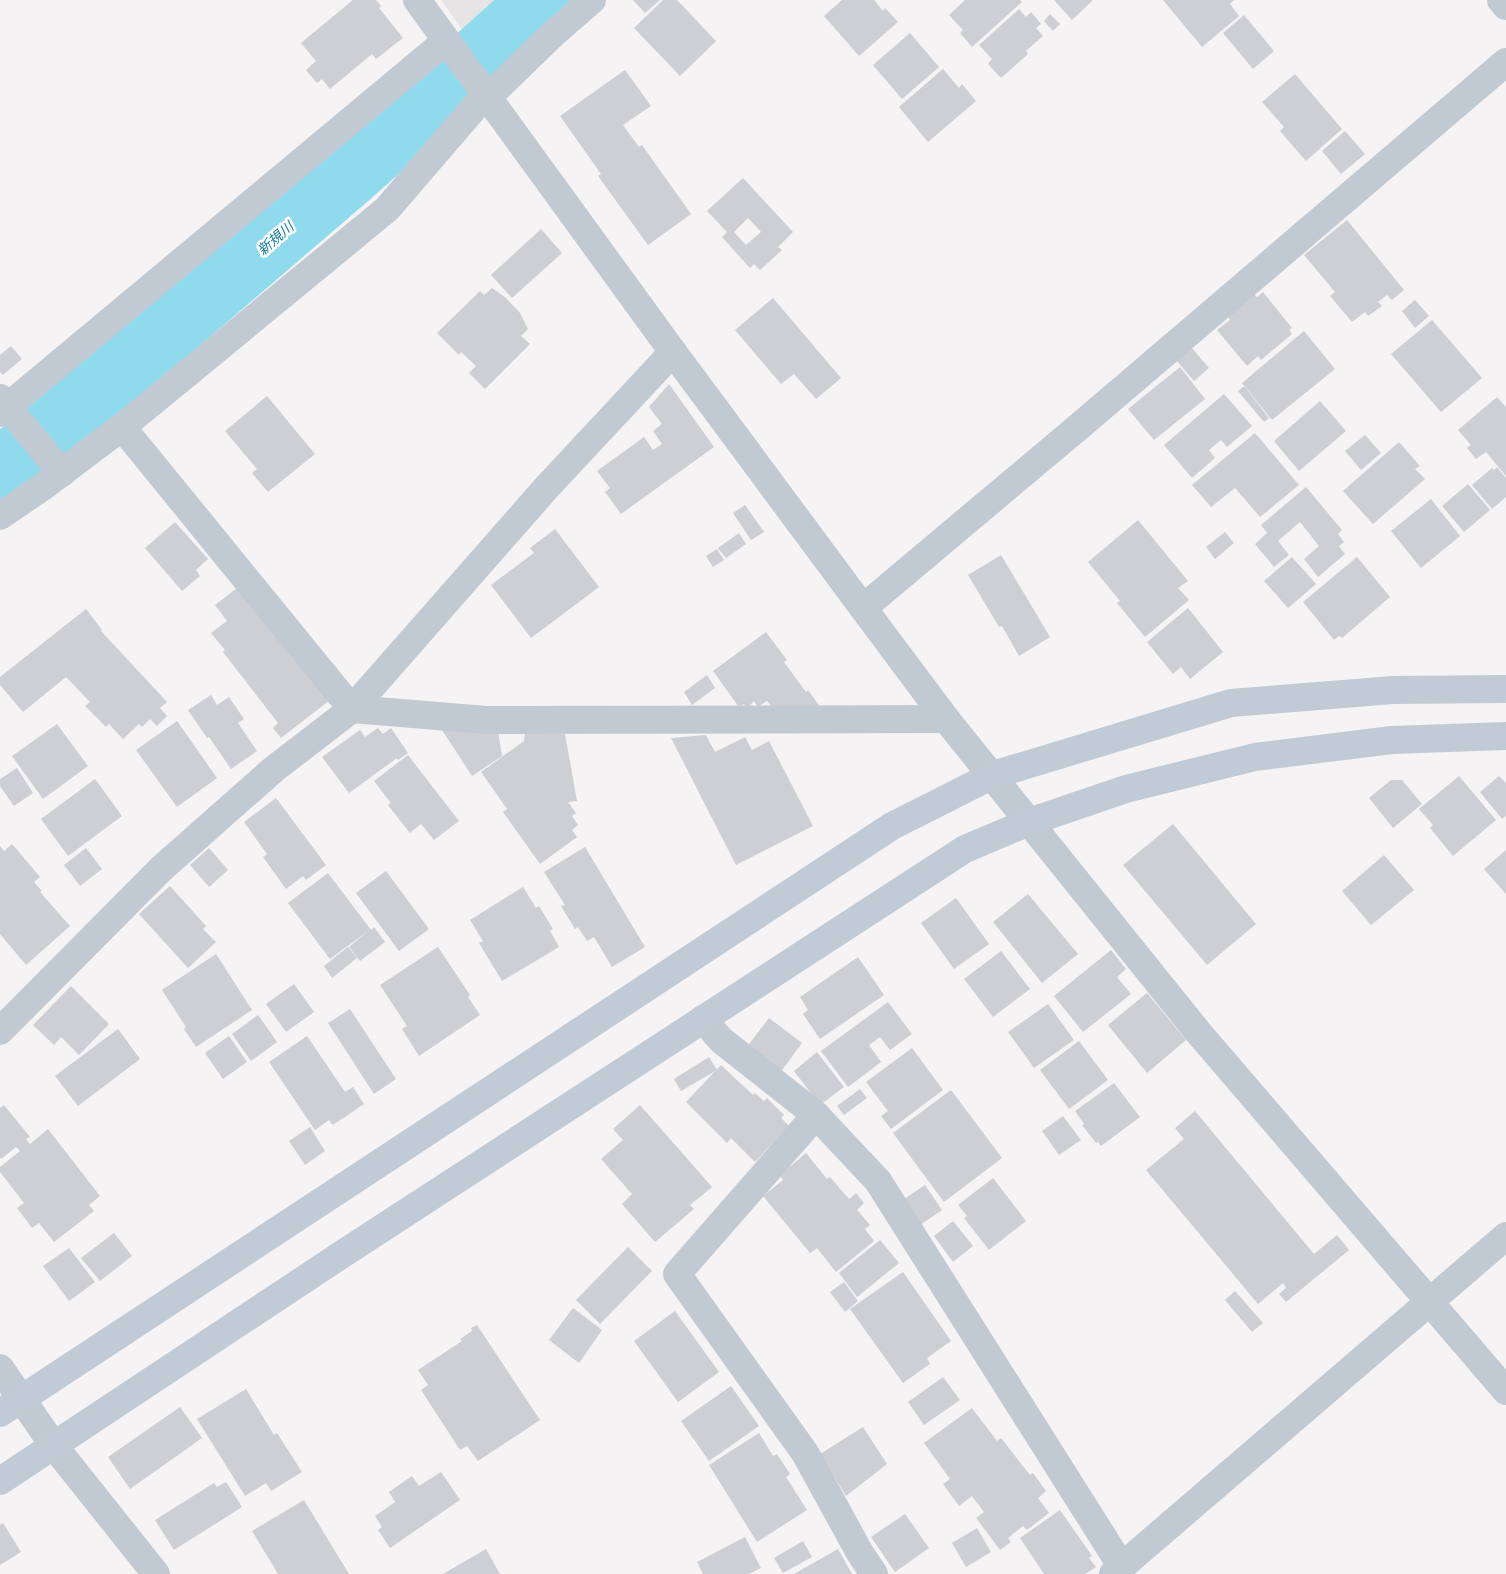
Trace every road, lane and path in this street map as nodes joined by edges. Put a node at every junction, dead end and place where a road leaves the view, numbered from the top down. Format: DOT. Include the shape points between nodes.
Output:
graph roads {
  1 [pos="416,0"];
  2 [pos="592,0"];
  3 [pos="1501,0"];
  4 [pos="1506,6"];
  5 [pos="450,47"];
  6 [pos="1506,62"];
  7 [pos="487,96"];
  8 [pos="673,352"];
  9 [pos="2,406"];
  10 [pos="122,427"];
  11 [pos="62,473"];
  12 [pos="0,516"];
  13 [pos="863,608"];
  14 [pos="1506,689"];
  15 [pos="352,709"];
  16 [pos="946,719"];
  17 [pos="1506,736"];
  18 [pos="993,776"];
  19 [pos="1029,822"];
  20 [pos="703,1019"];
  21 [pos="0,1031"];
  22 [pos="816,1114"];
  23 [pos="1506,1236"];
  24 [pos="1430,1301"];
  25 [pos="0,1368"];
  26 [pos="1506,1391"];
  27 [pos="10,1405"];
  28 [pos="54,1446"];
  29 [pos="0,1481"];
  30 [pos="1118,1570"];
  31 [pos="156,1574"];
  32 [pos="874,1574"];
  1 -- 5 [label="street"];
  2 -- 7 [label="street"];
  3 -- 4 [label="street"];
  5 -- 7 [label="street"];
  5 -- 9 [label="street"];
  6 -- 13 [label="street"];
  7 -- 8 [label="street"];
  7 -- 10 [label="street" via="387,209"];
  8 -- 13 [label="street"];
  8 -- 15 [label="street" via="547,487"];
  9 -- 11 [label="street"];
  10 -- 11 [label="street"];
  10 -- 15 [label="street"];
  11 -- 12 [label="street"];
  13 -- 16 [label="street"];
  14 -- 18 [label="main road" via="1393,690 1231,703"];
  15 -- 16 [label="street" via="486,720"];
  15 -- 21 [label="street" via="274,769 161,869"];
  16 -- 18 [label="street"];
  17 -- 19 [label="main road" via="1392,740 1256,757 1126,789"];
  18 -- 19 [label="street"];
  18 -- 27 [label="main road" via="892,826"];
  19 -- 20 [label="main road" via="965,849"];
  19 -- 24 [label="street" via="1198,1032"];
  20 -- 22 [label="street" via="721,1040"];
  20 -- 28 [label="main road"];
  22 -- 30 [label="street" via="878,1181"];
  22 -- 32 [label="street" via="676,1274 805,1454"];
  23 -- 24 [label="street"];
  24 -- 26 [label="street"];
  24 -- 30 [label="street"];
  25 -- 27 [label="street"];
  27 -- 28 [label="street"];
  28 -- 29 [label="main road"];
  28 -- 31 [label="street"];
}
